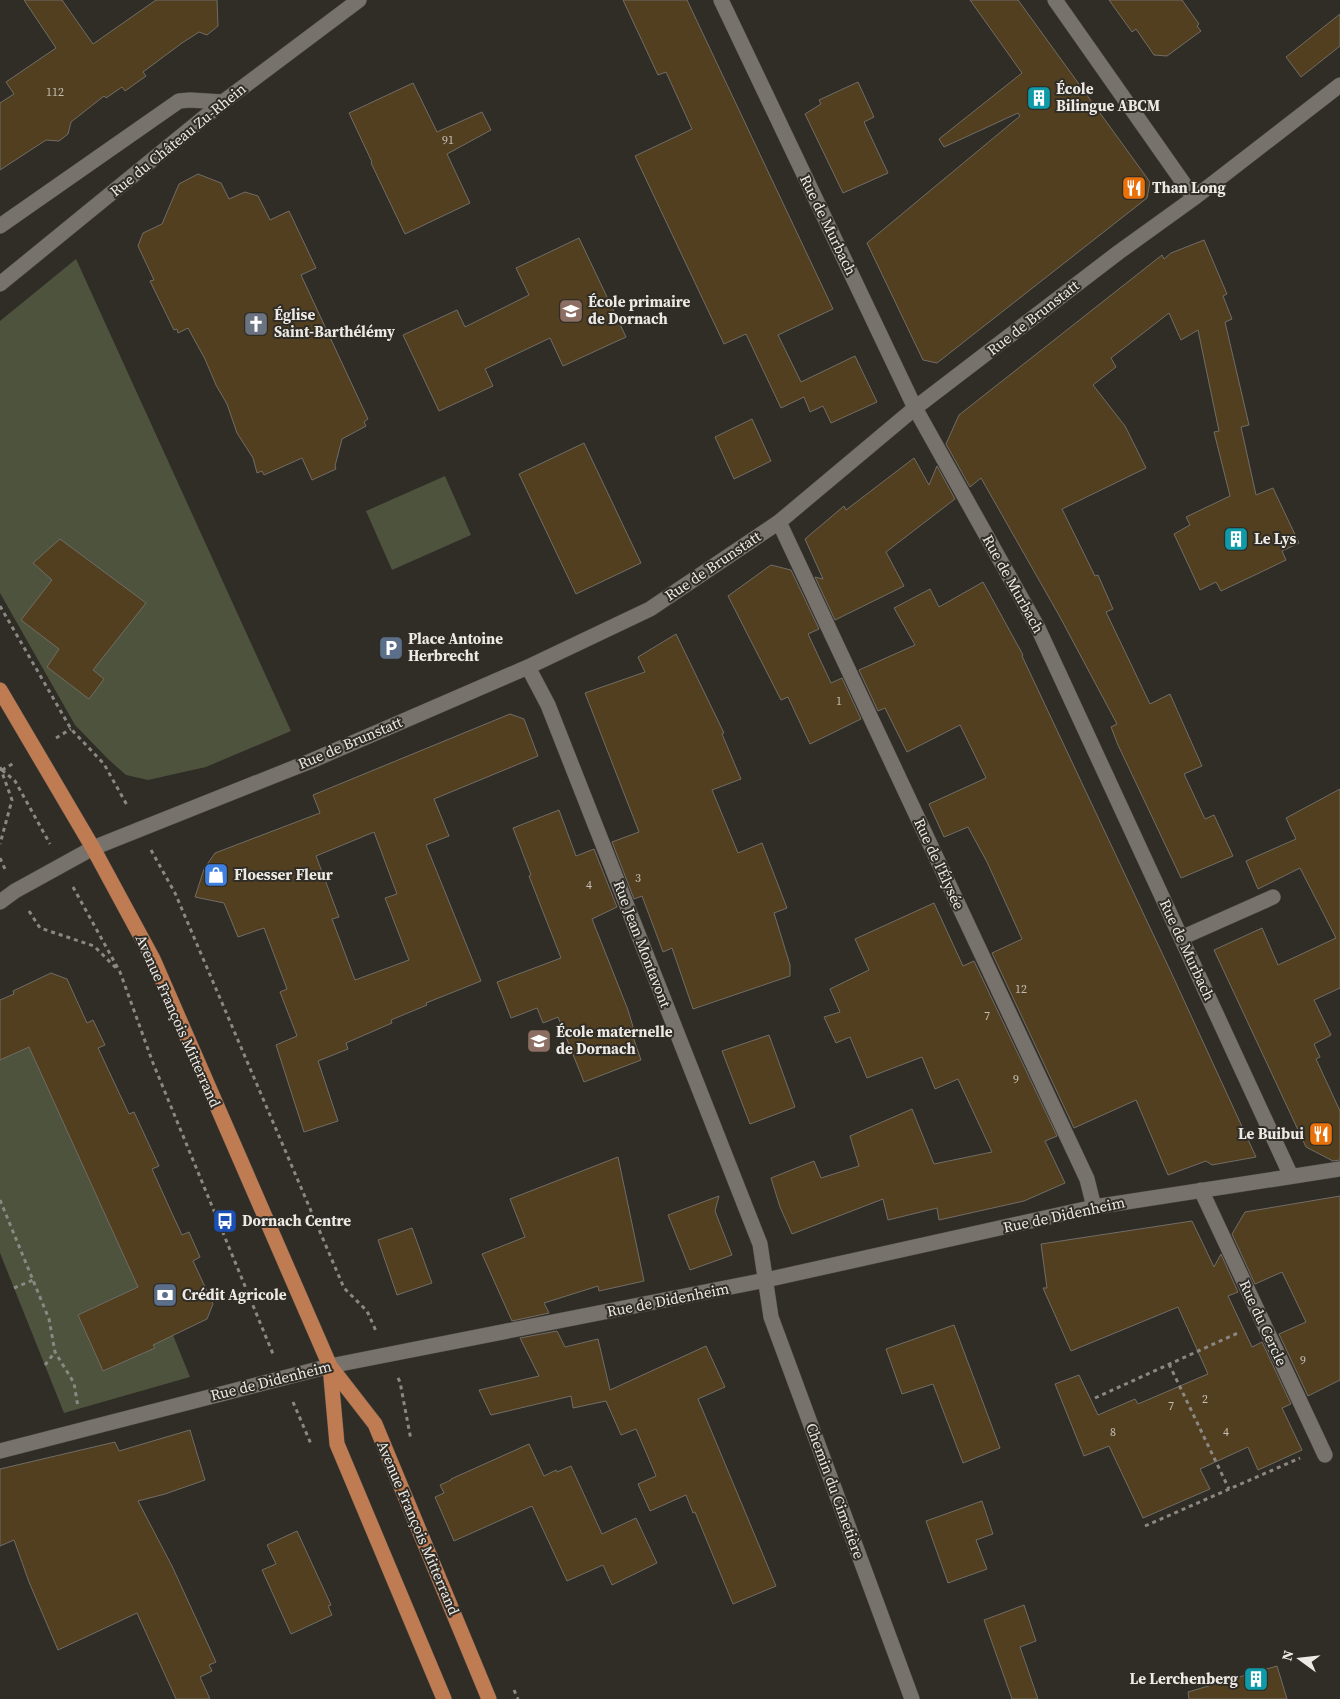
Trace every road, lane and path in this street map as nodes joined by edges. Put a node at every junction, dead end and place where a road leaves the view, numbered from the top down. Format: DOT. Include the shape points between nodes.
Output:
graph roads {
  1 [pos="359,0"];
  2 [pos="720,0"];
  3 [pos="1055,0"];
  4 [pos="1340,85"];
  5 [pos="223,102"];
  6 [pos="1194,198"];
  7 [pos="0,226"];
  8 [pos="0,284"];
  9 [pos="916,408"];
  10 [pos="780,522"];
  11 [pos="0,606"];
  12 [pos="528,667"];
  13 [pos="0,690"];
  14 [pos="1,768"];
  15 [pos="139,828"];
  16 [pos="0,844"];
  17 [pos="93,848"];
  18 [pos="0,858"];
  19 [pos="15,891"];
  20 [pos="1272,897"];
  21 [pos="0,902"];
  22 [pos="1181,938"];
  23 [pos="1340,1169"];
  24 [pos="1291,1176"];
  25 [pos="1201,1190"];
  26 [pos="0,1200"];
  27 [pos="1094,1207"];
  28 [pos="33,1280"];
  29 [pos="766,1280"];
  30 [pos="14,1288"];
  31 [pos="1263,1322"];
  32 [pos="55,1352"];
  33 [pos="386,1355"];
  34 [pos="1170,1364"];
  35 [pos="45,1365"];
  36 [pos="330,1366"];
  37 [pos="283,1378"];
  38 [pos="1095,1398"];
  39 [pos="80,1430"];
  40 [pos="411,1443"];
  41 [pos="313,1450"];
  42 [pos="0,1451"];
  43 [pos="1324,1452"];
  44 [pos="1229,1489"];
  45 [pos="1144,1526"];
  46 [pos="514,1690"];
  47 [pos="444,1699"];
  48 [pos="489,1699"];
  49 [pos="518,1699"];
  50 [pos="912,1699"];
  1 -- 5 [label="street, Rue du Château Zu-Rhein"];
  2 -- 9 [label="street, Rue de Murbach"];
  3 -- 6 [label="street"];
  4 -- 6 [label="street, Rue de Brunstatt"];
  5 -- 7 [label="street" via="180,102"];
  5 -- 8 [label="street, Rue du Château Zu-Rhein"];
  6 -- 9 [label="street, Rue de Brunstatt"];
  9 -- 10 [label="street, Rue de Brunstatt"];
  9 -- 22 [label="street, Rue de Murbach" via="1038,628"];
  10 -- 12 [label="street, Rue de Brunstatt" via="650,609"];
  10 -- 27 [label="street, Rue de l'Élysée" via="1082,1170"];
  11 -- 15 [label="path" via="71,729 104,764"];
  12 -- 15 [label="street, Rue de Brunstatt" via="311,761"];
  12 -- 29 [label="street, Rue Jean Montavont" via="548,705 760,1244"];
  13 -- 17 [label="main road, Avenue François Mitterrand"];
  14 -- 16 [label="path" via="12,800"];
  15 -- 17 [label="street, Rue de Brunstatt"];
  15 -- 33 [label="path" via="174,893 344,1288 367,1311"];
  17 -- 19 [label="street, Rue de Brunstatt"];
  17 -- 36 [label="main road, Avenue François Mitterrand" via="153,959"];
  18 -- 19 [label="path"];
  19 -- 21 [label="street, Rue de Brunstatt"];
  19 -- 37 [label="path" via="40,928 94,946 120,972 153,1064"];
  20 -- 22 [label="street"];
  22 -- 24 [label="street, Rue de Murbach"];
  23 -- 24 [label="street, Rue de Didenheim"];
  24 -- 25 [label="street, Rue de Didenheim"];
  25 -- 27 [label="street, Rue de Didenheim"];
  25 -- 31 [label="street, Rue du Cercle"];
  26 -- 28 [label="path"];
  27 -- 29 [label="street, Rue de Didenheim"];
  28 -- 30 [label="path"];
  28 -- 32 [label="path" via="49,1319"];
  29 -- 33 [label="street, Rue de Didenheim"];
  29 -- 50 [label="street, Chemin du Cimetière" via="771,1317"];
  31 -- 34 [label="path"];
  31 -- 43 [label="street, Rue du Cercle"];
  32 -- 35 [label="path"];
  32 -- 39 [label="path" via="74,1383"];
  33 -- 36 [label="street, Rue de Didenheim"];
  33 -- 40 [label="path" via="400,1382"];
  34 -- 38 [label="path"];
  34 -- 44 [label="path"];
  36 -- 37 [label="street, Rue de Didenheim"];
  36 -- 47 [label="main road, Avenue François Mitterrand" via="337,1444"];
  36 -- 48 [label="main road, Avenue François Mitterrand" via="374,1424"];
  37 -- 39 [label="street, Rue de Didenheim"];
  37 -- 41 [label="path"];
  39 -- 42 [label="street, Rue de Didenheim"];
  43 -- 44 [label="path"];
  44 -- 45 [label="path"];
  46 -- 49 [label="path"];
}
